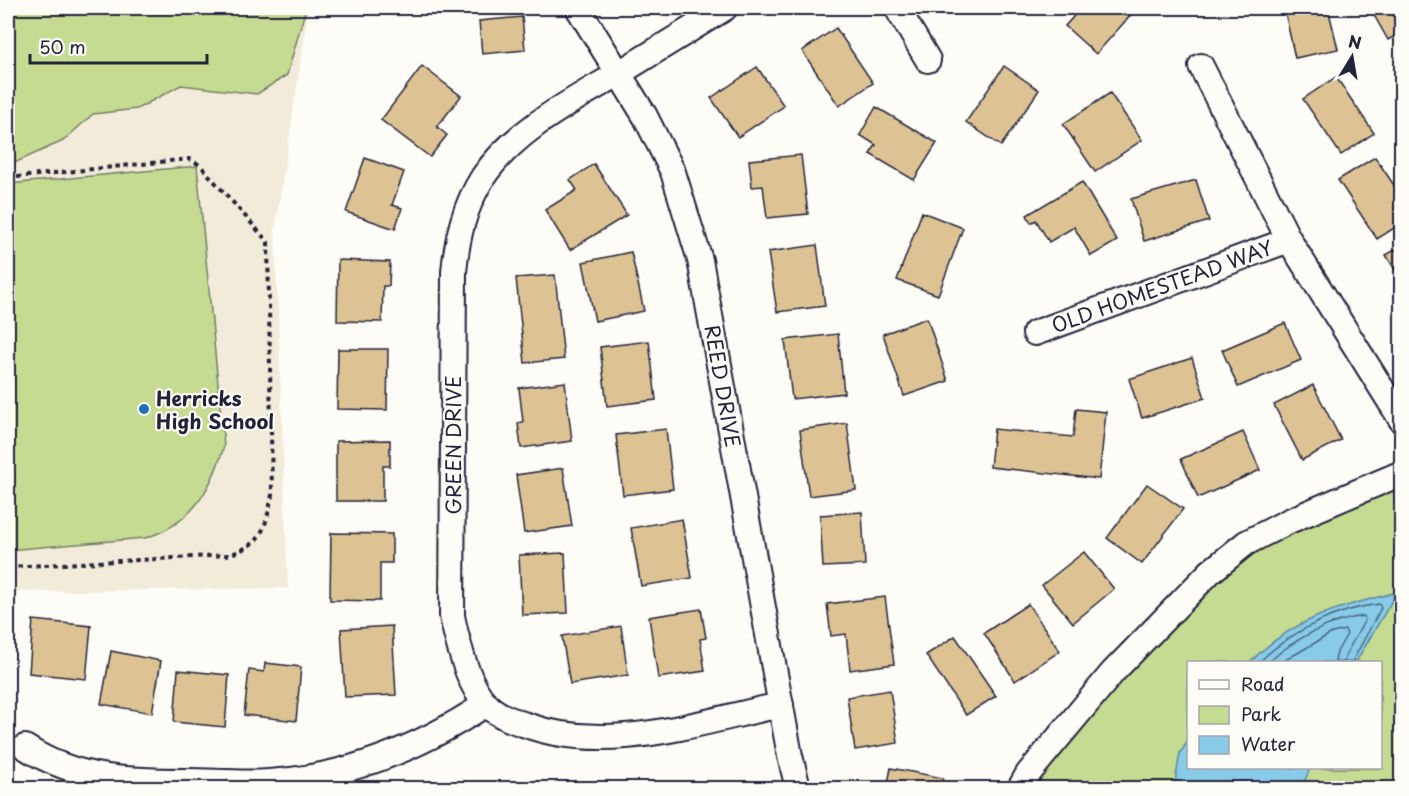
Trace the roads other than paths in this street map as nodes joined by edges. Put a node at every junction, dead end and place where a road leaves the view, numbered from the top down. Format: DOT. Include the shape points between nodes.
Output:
graph roads {
  1 [pos="578,8"];
  2 [pos="725,8"];
  3 [pos="897,8"];
  4 [pos="928,60"];
  5 [pos="1202,66"];
  6 [pos="618,73"];
  7 [pos="1289,240"];
  8 [pos="1035,333"];
  9 [pos="1401,420"];
  10 [pos="1401,473"];
  11 [pos="486,704"];
  12 [pos="781,705"];
  13 [pos="25,747"];
  14 [pos="132,785"];
  15 [pos="798,789"];
  16 [pos="1020,789"];
  1 -- 6 [label="street, REED DRIVE"];
  2 -- 6 [label="street, GREEN DRIVE"];
  3 -- 4 [label="street"];
  5 -- 7 [label="street"];
  6 -- 11 [label="street, GREEN DRIVE" via="514,141 482,179 458,235 454,272 452,616 461,657"];
  6 -- 12 [label="street, REED DRIVE" via="673,172 700,260"];
  7 -- 8 [label="street, OLD HOMESTEAD WAY"];
  7 -- 9 [label="street"];
  10 -- 16 [label="street" via="1246,543 1210,572 1113,672 1028,774"];
  11 -- 12 [label="street" via="509,719 580,739 624,738"];
  11 -- 14 [label="street" via="405,750 336,772 268,782"];
  12 -- 15 [label="street, REED DRIVE"];
  13 -- 14 [label="street" via="56,765"];
}
